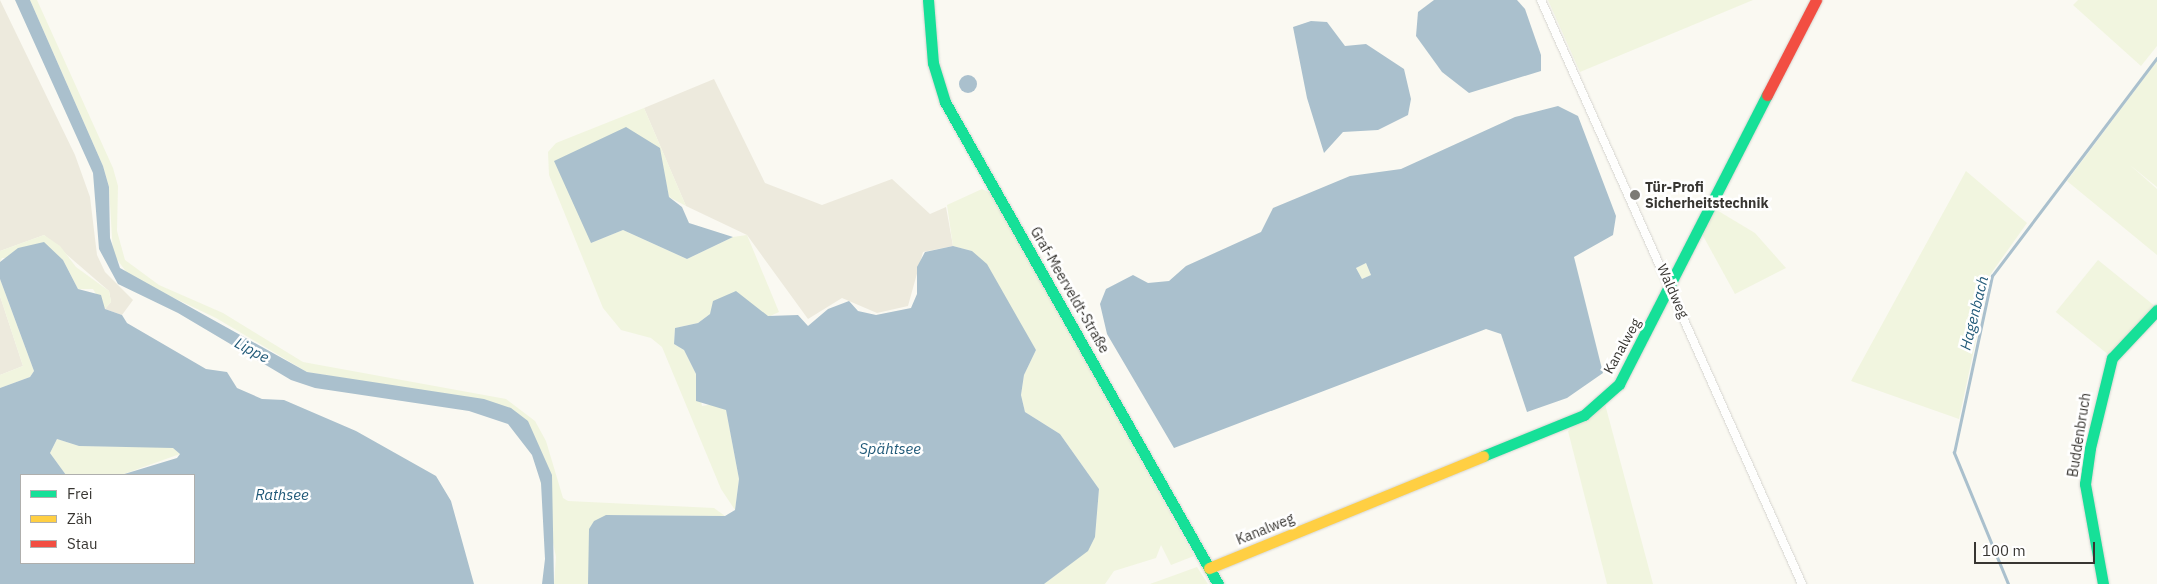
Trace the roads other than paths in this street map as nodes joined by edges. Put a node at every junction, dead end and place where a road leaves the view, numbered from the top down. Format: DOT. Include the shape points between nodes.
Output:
graph roads {
  1 [pos="928,0"];
  2 [pos="1541,0"];
  3 [pos="1816,0"];
  4 [pos="1671,286"];
  5 [pos="2157,310"];
  6 [pos="1209,568"];
  7 [pos="1218,584"];
  8 [pos="1802,584"];
  9 [pos="2103,584"];
  1 -- 6 [label="street, Graf-Meerveldt-Straße" via="932,63 945,102"];
  2 -- 4 [label="street, Waldweg"];
  3 -- 4 [label="street, Kanalweg"];
  4 -- 6 [label="street, Kanalweg" via="1627,373 1584,415"];
  4 -- 8 [label="street, Waldweg"];
  5 -- 9 [label="street, Buddenbruch" via="2112,358 2090,448 2085,484"];
  6 -- 7 [label="street, Graf-Meerveldt-Straße"];
}
